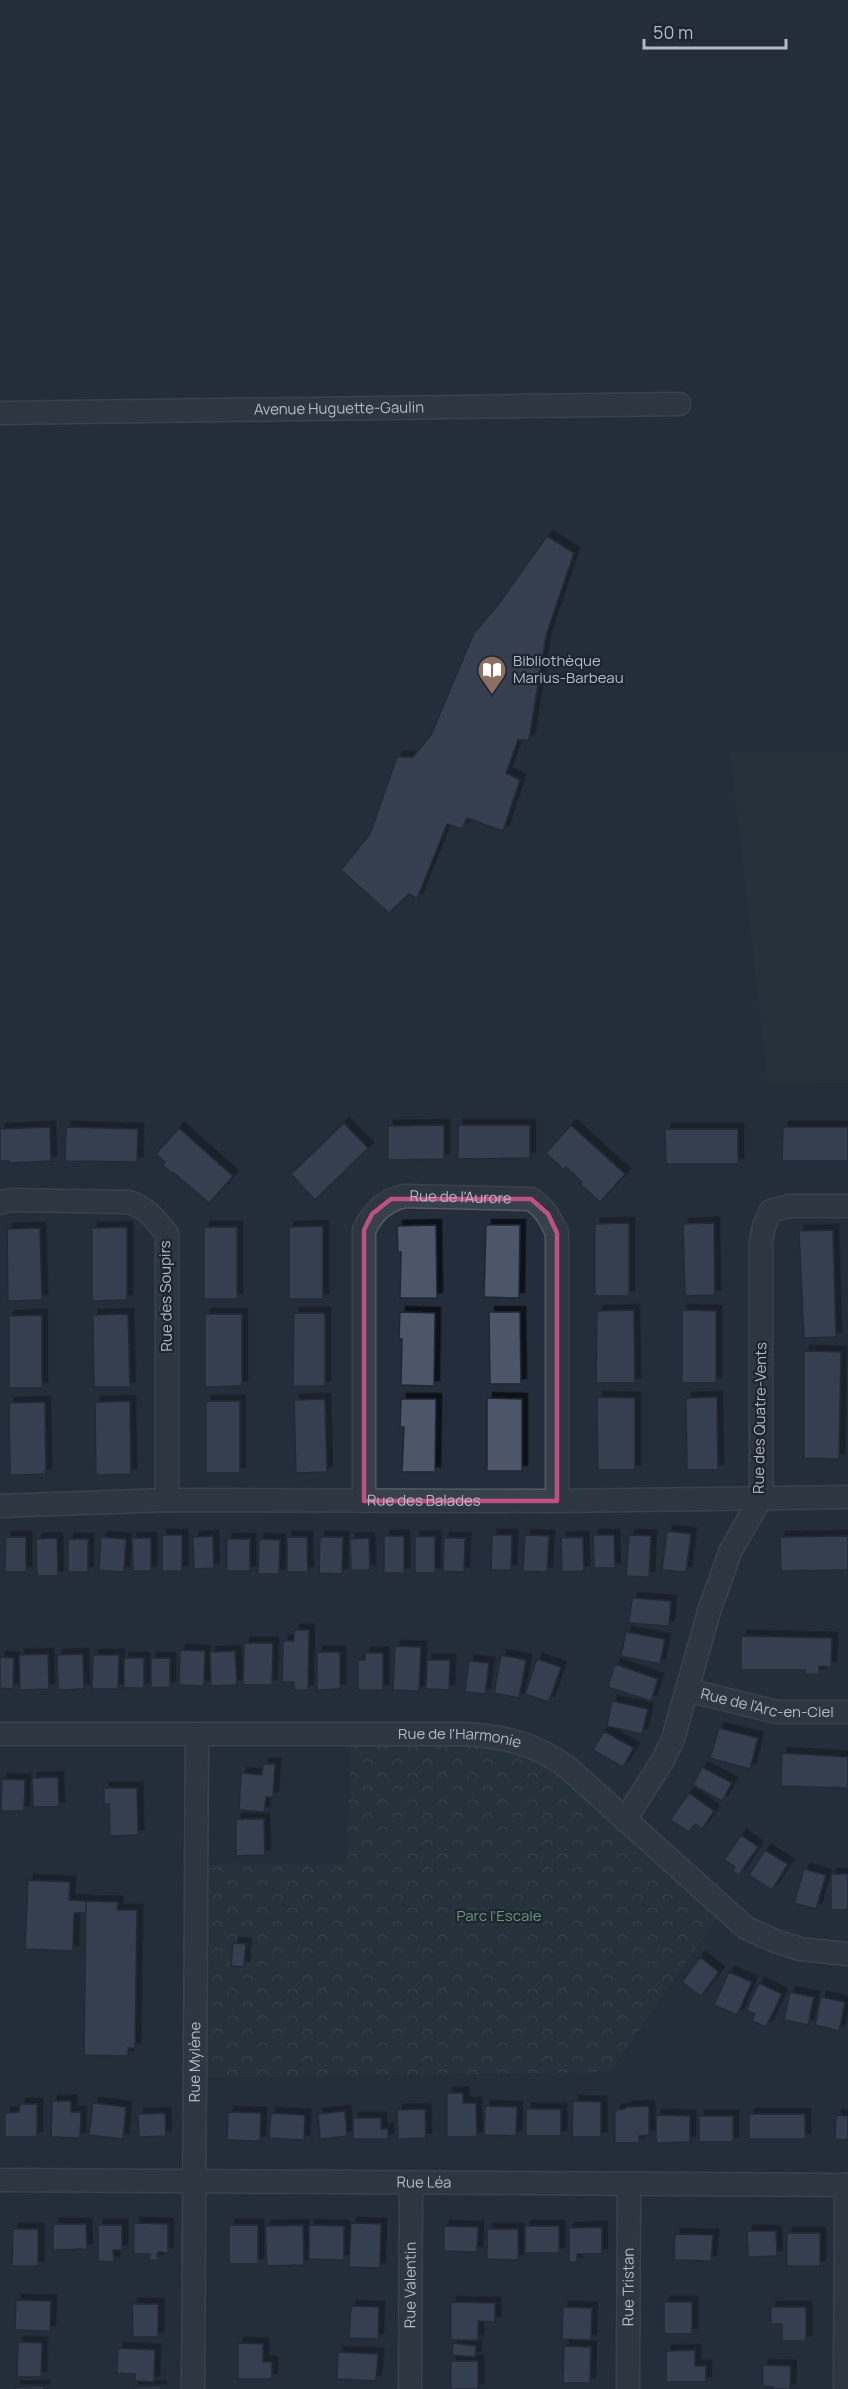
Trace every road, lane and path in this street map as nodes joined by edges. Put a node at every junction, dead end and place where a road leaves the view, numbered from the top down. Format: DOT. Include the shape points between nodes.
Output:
graph roads {
  1 [pos="679,404"];
  2 [pos="0,413"];
  3 [pos="0,1203"];
  4 [pos="848,1206"];
  5 [pos="848,1497"];
  6 [pos="761,1498"];
  7 [pos="167,1500"];
  8 [pos="364,1501"];
  9 [pos="556,1501"];
  10 [pos="0,1506"];
  11 [pos="687,1690"];
  12 [pos="848,1712"];
  13 [pos="0,1734"];
  14 [pos="197,1735"];
  15 [pos="625,1820"];
  16 [pos="848,1954"];
  17 [pos="0,2180"];
  18 [pos="194,2181"];
  19 [pos="411,2183"];
  20 [pos="629,2184"];
  21 [pos="847,2186"];
  22 [pos="193,2389"];
  23 [pos="410,2389"];
  24 [pos="627,2389"];
  25 [pos="845,2389"];
  1 -- 2 [label="street, Avenue Huguette-Gaulin"];
  3 -- 7 [label="street, Rue des Soupirs" via="129,1203 154,1217 166,1234"];
  4 -- 6 [label="street, Rue des Quatre-Vents" via="789,1206 771,1211 764,1226"];
  5 -- 6 [label="street, Rue des Balades"];
  6 -- 9 [label="street, Rue des Balades"];
  6 -- 11 [label="street, Rue des Quatre-Vents" via="731,1550"];
  7 -- 8 [label="street, Rue des Balades"];
  7 -- 10 [label="street, Rue des Balades"];
  8 -- 9 [label="street, Rue des Balades"];
  8 -- 9 [label="street, Rue de l'Aurore" via="364,1230 372,1214 391,1199 404,1196 531,1199 548,1214 557,1233"];
  11 -- 12 [label="street, Rue de l'Arc-en-Ciel" via="777,1712"];
  11 -- 15 [label="street, Rue des Quatre-Vents" via="663,1760"];
  13 -- 14 [label="street, Rue de l'Harmonie"];
  14 -- 15 [label="street, Rue de l'Harmonie" via="496,1736 548,1754"];
  14 -- 18 [label="street, Rue Mylène"];
  15 -- 16 [label="street, Rue de l'Harmonie" via="746,1928 800,1949"];
  17 -- 18 [label="street, Rue Léa"];
  18 -- 19 [label="street, Rue Léa"];
  18 -- 22 [label="street, Rue Mylène"];
  19 -- 20 [label="street, Rue Léa"];
  19 -- 23 [label="street, Rue Valentin"];
  20 -- 21 [label="street, Rue Léa"];
  20 -- 24 [label="street, Rue Tristan"];
  21 -- 25 [label="street"];
}
